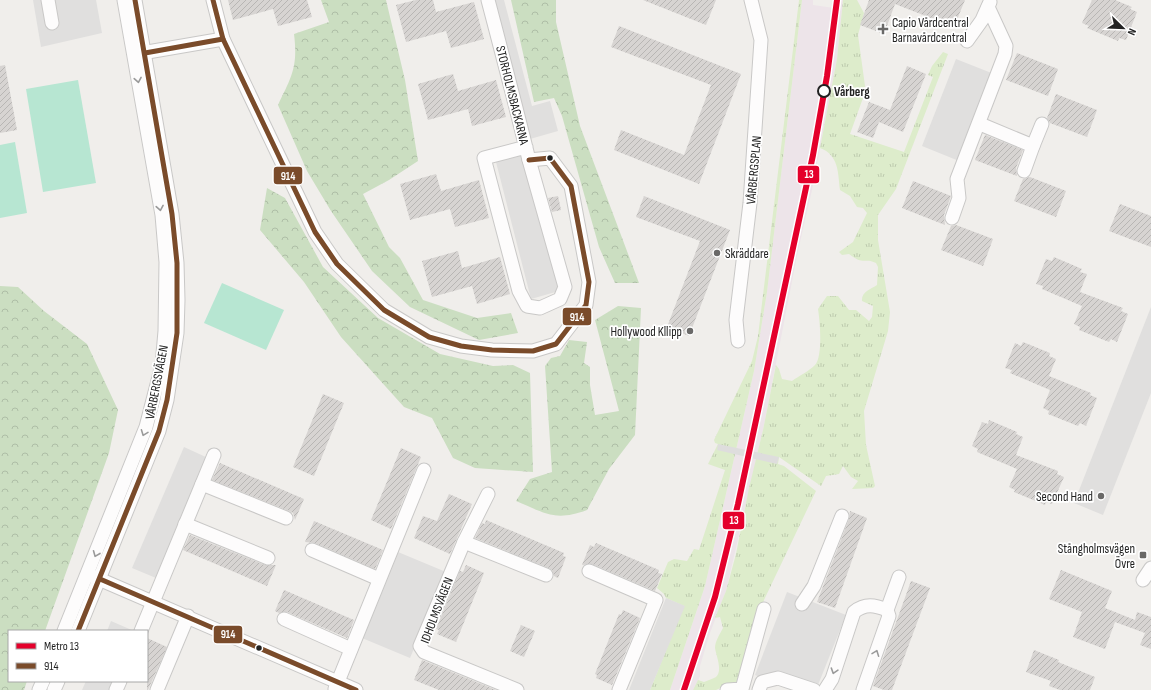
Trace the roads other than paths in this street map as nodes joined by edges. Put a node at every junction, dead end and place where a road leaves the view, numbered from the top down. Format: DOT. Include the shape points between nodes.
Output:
graph roads {
  1 [pos="48,0"];
  2 [pos="124,0"];
  3 [pos="135,0"];
  4 [pos="213,0"];
  5 [pos="488,0"];
  6 [pos="751,0"];
  7 [pos="989,3"];
  8 [pos="52,23"];
  9 [pos="223,39"];
  10 [pos="967,41"];
  11 [pos="139,54"];
  12 [pos="980,124"];
  13 [pos="1042,124"];
  14 [pos="1033,146"];
  15 [pos="526,147"];
  16 [pos="529,160"];
  17 [pos="1024,171"];
  18 [pos="952,218"];
  19 [pos="738,342"];
  20 [pos="214,455"];
  21 [pos="424,470"];
  22 [pos="202,484"];
  23 [pos="488,494"];
  24 [pos="842,516"];
  25 [pos="286,518"];
  26 [pos="186,524"];
  27 [pos="464,542"];
  28 [pos="312,550"];
  29 [pos="268,558"];
  30 [pos="1151,568"];
  31 [pos="589,571"];
  32 [pos="88,574"];
  33 [pos="546,575"];
  34 [pos="899,577"];
  35 [pos="100,579"];
  36 [pos="379,579"];
  37 [pos="1143,580"];
  38 [pos="153,602"];
  39 [pos="802,604"];
  40 [pos="764,609"];
  41 [pos="887,610"];
  42 [pos="188,616"];
  43 [pos="284,619"];
  44 [pos="64,630"];
  45 [pos="78,630"];
  46 [pos="141,630"];
  47 [pos="351,649"];
  48 [pos="775,684"];
  49 [pos="336,686"];
  50 [pos="157,690"];
  51 [pos="356,690"];
  52 [pos="516,690"];
  53 [pos="619,690"];
  54 [pos="727,690"];
  55 [pos="759,690"];
  56 [pos="814,690"];
  57 [pos="825,690"];
  58 [pos="863,690"];
  1 -- 8 [label="street"];
  2 -- 11 [label="street, VÅRBERGSVÄGEN"];
  3 -- 11 [label="street, VÅRBERGSVÄGEN"];
  4 -- 9 [label="street, STORHOLMSBACKARNA"];
  5 -- 15 [label="street, STORHOLMSBACKARNA"];
  6 -- 19 [label="street, VÅRBERGSPLAN" via="762,40 750,203 736,320"];
  7 -- 10 [label="street" via="982,20"];
  7 -- 12 [label="street" via="1006,46"];
  9 -- 11 [label="street"];
  9 -- 16 [label="street, STORHOLMSBACKARNA" via="298,198 337,264 384,310 429,337 461,346 533,351 556,344 586,305 590,282 571,186 550,158"];
  11 -- 32 [label="street, VÅRBERGSVÄGEN, one-way" via="162,215 166,262 162,365 146,427"];
  11 -- 35 [label="street, VÅRBERGSVÄGEN" via="172,214 178,300 177,333 170,388 159,431"];
  12 -- 14 [label="street"];
  12 -- 18 [label="street" via="957,179 959,198"];
  13 -- 14 [label="street"];
  14 -- 17 [label="street"];
  15 -- 16 [label="street, STORHOLMSBACKARNA"];
  15 -- 16 [label="street" via="484,158 519,291 527,306 540,308 560,299 565,287"];
  20 -- 22 [label="street"];
  21 -- 36 [label="street"];
  22 -- 25 [label="street"];
  22 -- 26 [label="street"];
  23 -- 27 [label="street, IDHOLMSVÄGEN"];
  24 -- 39 [label="street" via="814,586"];
  26 -- 29 [label="street"];
  26 -- 38 [label="street"];
  27 -- 33 [label="street"];
  27 -- 52 [label="street, IDHOLMSVÄGEN" via="420,646 424,652"];
  28 -- 36 [label="street"];
  30 -- 37 [label="street"];
  31 -- 53 [label="street" via="656,600"];
  32 -- 35 [label="street"];
  32 -- 44 [label="street, VÅRBERGSVÄGEN"];
  34 -- 41 [label="street"];
  35 -- 38 [label="street"];
  35 -- 45 [label="street, VÅRBERGSVÄGEN"];
  36 -- 47 [label="street"];
  38 -- 42 [label="street"];
  38 -- 46 [label="street"];
  40 -- 54 [label="street" via="742,689"];
  41 -- 57 [label="street, one-way" via="875,605 860,607 854,612 832,679"];
  58 -- 41 [label="street, one-way" via="890,616"];
  42 -- 49 [label="street"];
  42 -- 50 [label="street"];
  43 -- 47 [label="street"];
  47 -- 49 [label="street"];
  48 -- 55 [label="street" via="762,682"];
  48 -- 56 [label="street"];
  49 -- 51 [label="street"];
}
